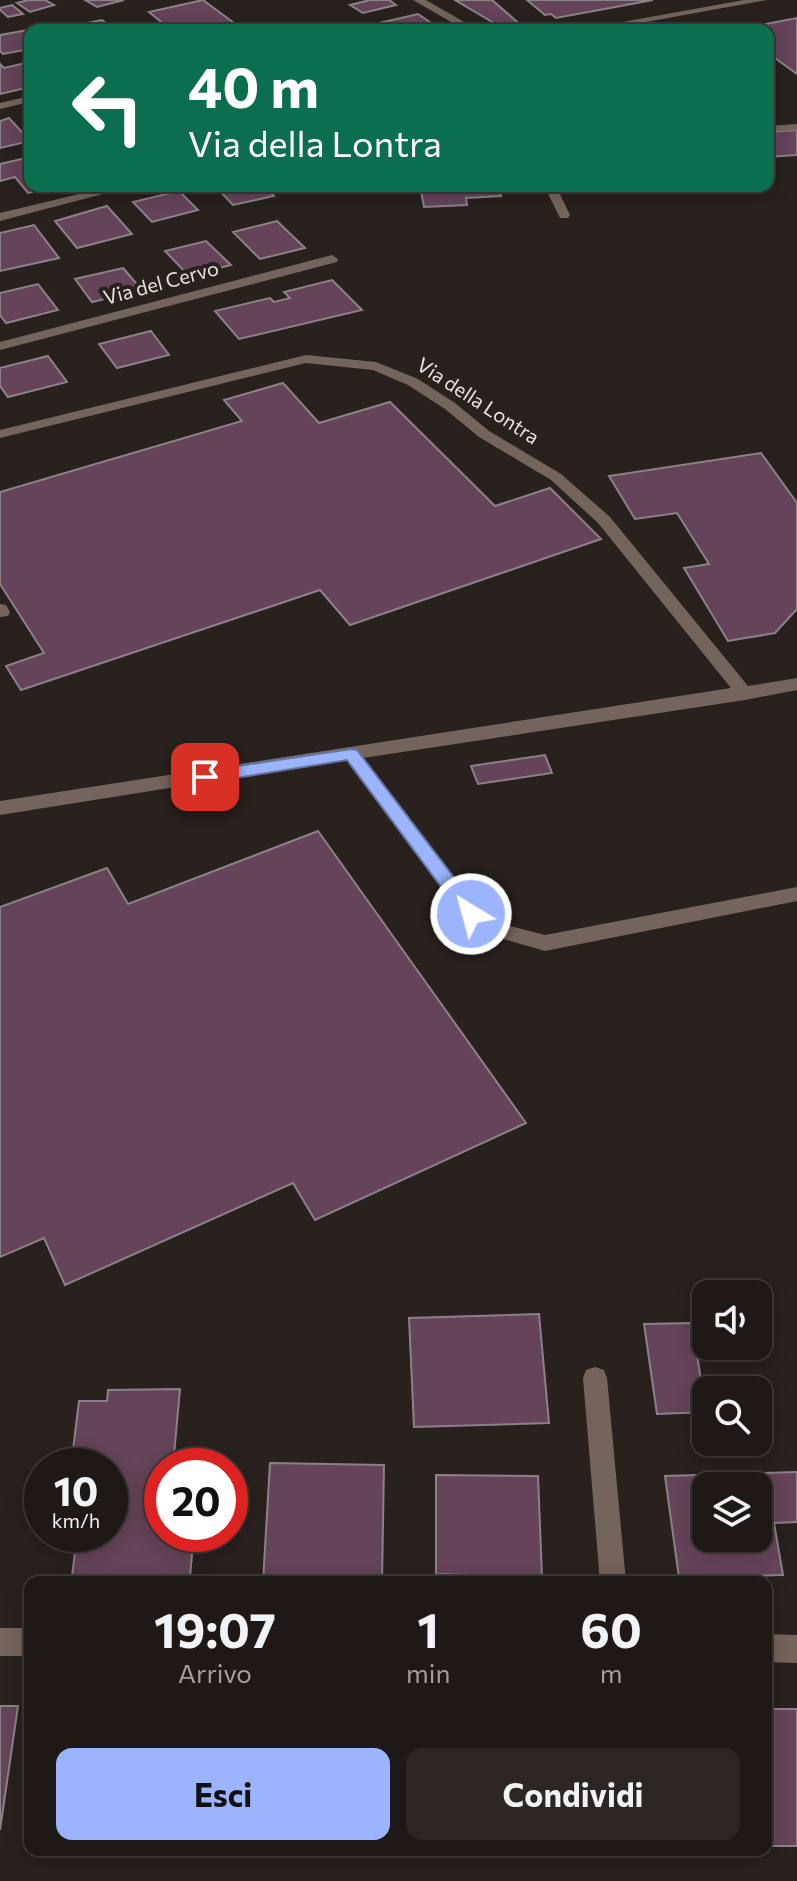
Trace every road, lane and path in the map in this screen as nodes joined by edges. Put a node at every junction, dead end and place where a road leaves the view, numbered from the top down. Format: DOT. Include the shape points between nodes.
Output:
graph roads {
  1 [pos="418,0"];
  2 [pos="762,0"];
  3 [pos="462,24"];
  4 [pos="619,24"];
  5 [pos="24,100"];
  6 [pos="0,106"];
  7 [pos="797,127"];
  8 [pos="774,129"];
  9 [pos="102,192"];
  10 [pos="553,192"];
  11 [pos="564,215"];
  12 [pos="0,217"];
  13 [pos="332,259"];
  14 [pos="0,346"];
  15 [pos="0,434"];
  16 [pos="797,684"];
  17 [pos="745,694"];
  18 [pos="351,754"];
  19 [pos="0,808"];
  20 [pos="797,894"];
  21 [pos="595,1378"];
  22 [pos="612,1576"];
  23 [pos="0,1642"];
  24 [pos="24,1642"];
  25 [pos="772,1648"];
  26 [pos="797,1649"];
  1 -- 3 [label="street"];
  2 -- 4 [label="street"];
  5 -- 6 [label="street"];
  7 -- 8 [label="street"];
  9 -- 12 [label="street"];
  10 -- 11 [label="street"];
  13 -- 14 [label="street, Via del Cervo"];
  15 -- 17 [label="street, Via della Lontra" via="306,359 376,366 413,382 484,434 556,477 604,520"];
  16 -- 17 [label="street"];
  17 -- 18 [label="street"];
  18 -- 19 [label="street"];
  18 -- 20 [label="street" via="471,914 500,931 545,943"];
  21 -- 22 [label="street"];
  23 -- 24 [label="street"];
  25 -- 26 [label="street"];
}
